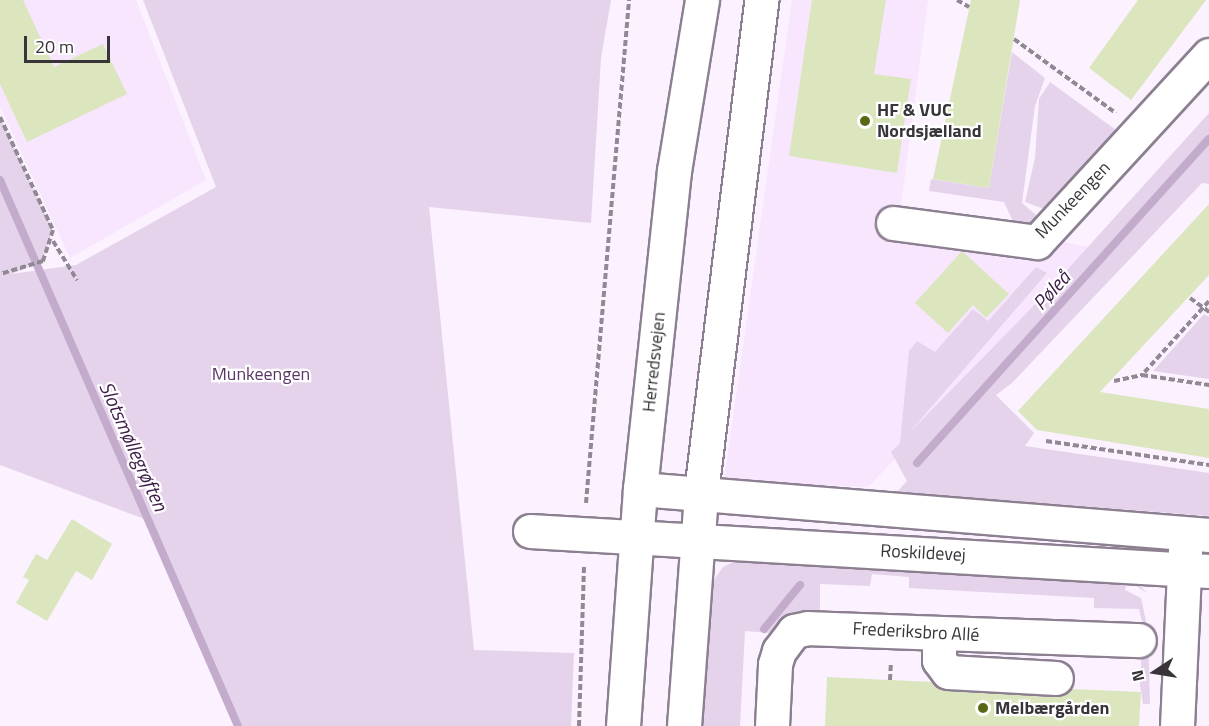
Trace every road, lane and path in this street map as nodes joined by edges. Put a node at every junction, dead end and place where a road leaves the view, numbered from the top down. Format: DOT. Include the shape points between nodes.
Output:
graph roads {
  1 [pos="628,0"];
  2 [pos="702,0"];
  3 [pos="761,0"];
  4 [pos="957,0"];
  5 [pos="969,7"];
  6 [pos="1014,39"];
  7 [pos="1209,55"];
  8 [pos="0,117"];
  9 [pos="1125,120"];
  10 [pos="893,223"];
  11 [pos="52,241"];
  12 [pos="0,274"];
  13 [pos="77,279"];
  14 [pos="1190,297"];
  15 [pos="1209,301"];
  16 [pos="1203,308"];
  17 [pos="1209,312"];
  18 [pos="1142,375"];
  19 [pos="1114,381"];
  20 [pos="1209,385"];
  21 [pos="1046,441"];
  22 [pos="1209,465"];
  23 [pos="640,489"];
  24 [pos="700,492"];
  25 [pos="530,531"];
  26 [pos="585,533"];
  27 [pos="1197,535"];
  28 [pos="636,536"];
  29 [pos="697,541"];
  30 [pos="1196,571"];
  31 [pos="939,634"];
  32 [pos="1139,640"];
  33 [pos="1056,678"];
  34 [pos="579,726"];
  35 [pos="623,726"];
  36 [pos="684,726"];
  37 [pos="772,726"];
  38 [pos="1177,726"];
  1 -- 26 [label="path"];
  2 -- 23 [label="street, Herredsvejen" via="674,171"];
  3 -- 24 [label="street"];
  4 -- 5 [label="path"];
  6 -- 9 [label="path"];
  7 -- 10 [label="street, Munkeengen" via="1037,242"];
  8 -- 11 [label="path" via="50,220"];
  11 -- 12 [label="path" via="43,261"];
  11 -- 13 [label="path"];
  14 -- 16 [label="path"];
  15 -- 16 [label="path"];
  16 -- 17 [label="path"];
  16 -- 18 [label="path"];
  18 -- 19 [label="path"];
  18 -- 20 [label="path"];
  21 -- 22 [label="path"];
  23 -- 24 [label="street"];
  23 -- 28 [label="street, Herredsvejen"];
  24 -- 27 [label="street"];
  24 -- 29 [label="street"];
  25 -- 26 [label="street, Roskildevej"];
  26 -- 28 [label="street, Roskildevej"];
  26 -- 34 [label="path"];
  27 -- 30 [label="street"];
  28 -- 29 [label="street, Roskildevej"];
  28 -- 35 [label="street, Herredsvejen"];
  29 -- 30 [label="street, Roskildevej"];
  29 -- 36 [label="street"];
  30 -- 38 [label="street"];
  31 -- 32 [label="street, Frederiksbro Allé"];
  31 -- 33 [label="street" via="939,660 948,672"];
  31 -- 37 [label="street, Frederiksbro Allé" via="808,628 794,631 775,664"];
}
